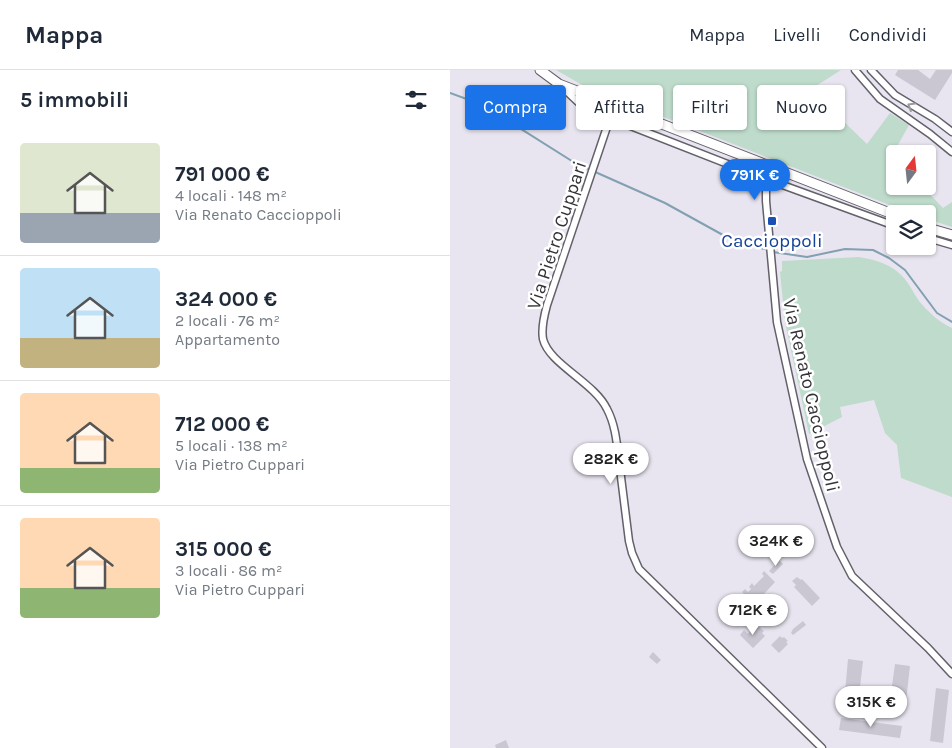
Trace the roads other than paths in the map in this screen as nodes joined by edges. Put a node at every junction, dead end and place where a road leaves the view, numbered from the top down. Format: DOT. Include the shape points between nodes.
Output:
graph roads {
  1 [pos="540,70"];
  2 [pos="855,70"];
  3 [pos="871,70"];
  4 [pos="559,84"];
  5 [pos="576,91"];
  6 [pos="576,100"];
  7 [pos="663,125"];
  8 [pos="606,130"];
  9 [pos="641,130"];
  10 [pos="952,132"];
  11 [pos="952,152"];
  12 [pos="766,165"];
  13 [pos="766,179"];
  14 [pos="886,212"];
  15 [pos="886,223"];
  16 [pos="936,230"];
  17 [pos="952,235"];
  18 [pos="936,240"];
  19 [pos="952,245"];
  20 [pos="952,674"];
  21 [pos="822,748"];
  1 -- 4 [label="street"];
  2 -- 11 [label="street" via="880,99"];
  10 -- 3 [label="street, one-way" via="895,95"];
  4 -- 5 [label="street"];
  4 -- 6 [label="street"];
  7 -- 12 [label="street"];
  8 -- 21 [label="street, Via Pietro Cuppari" via="547,305 544,342 554,358 593,389 608,409 615,431 629,542 639,569"];
  9 -- 13 [label="street"];
  12 -- 13 [label="street, Via Renato Caccioppoli"];
  12 -- 14 [label="street"];
  13 -- 15 [label="street"];
  13 -- 20 [label="street, Via Renato Caccioppoli" via="777,322 807,458 839,554 856,581"];
  16 -- 17 [label="street"];
  18 -- 19 [label="street"];
}
